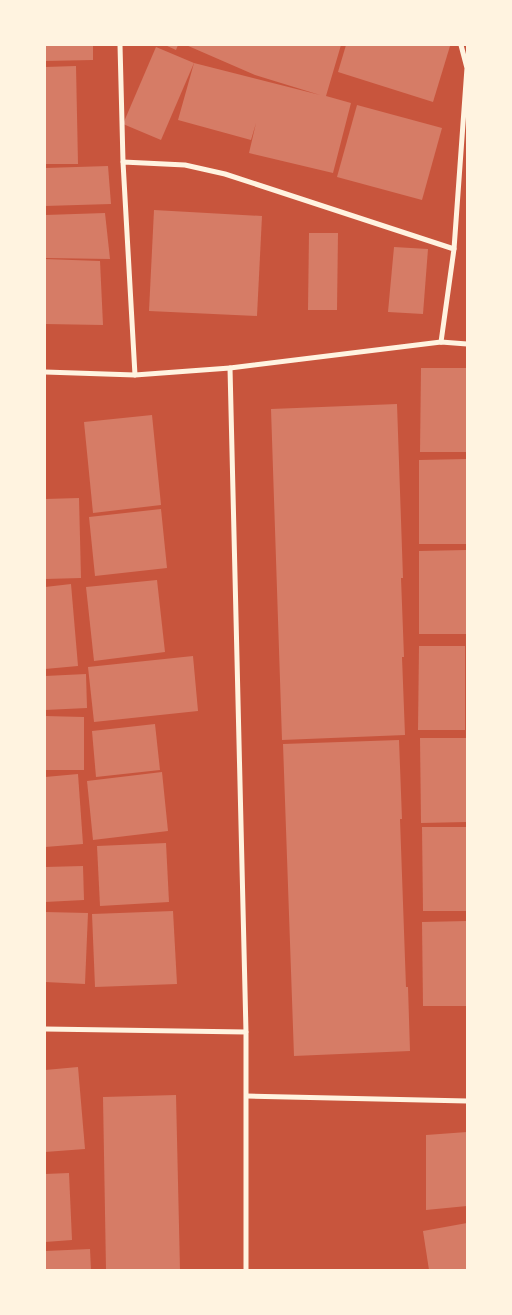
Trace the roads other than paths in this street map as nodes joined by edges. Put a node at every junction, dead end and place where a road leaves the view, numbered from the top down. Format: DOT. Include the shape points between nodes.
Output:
graph roads {
  1 [pos="120,45"];
  2 [pos="461,45"];
  3 [pos="123,162"];
  4 [pos="454,249"];
  5 [pos="441,342"];
  6 [pos="467,344"];
  7 [pos="230,368"];
  8 [pos="45,372"];
  9 [pos="135,375"];
  10 [pos="45,1030"];
  11 [pos="246,1032"];
  12 [pos="247,1096"];
  13 [pos="467,1101"];
  14 [pos="246,1270"];
  1 -- 3 [label="street"];
  2 -- 4 [label="street" via="467,68"];
  3 -- 4 [label="street" via="185,165 226,174"];
  3 -- 9 [label="street"];
  4 -- 5 [label="street"];
  5 -- 6 [label="street"];
  5 -- 7 [label="street"];
  7 -- 9 [label="street"];
  7 -- 11 [label="street"];
  8 -- 9 [label="street"];
  10 -- 11 [label="street"];
  11 -- 12 [label="street"];
  12 -- 13 [label="street"];
  12 -- 14 [label="street"];
}
